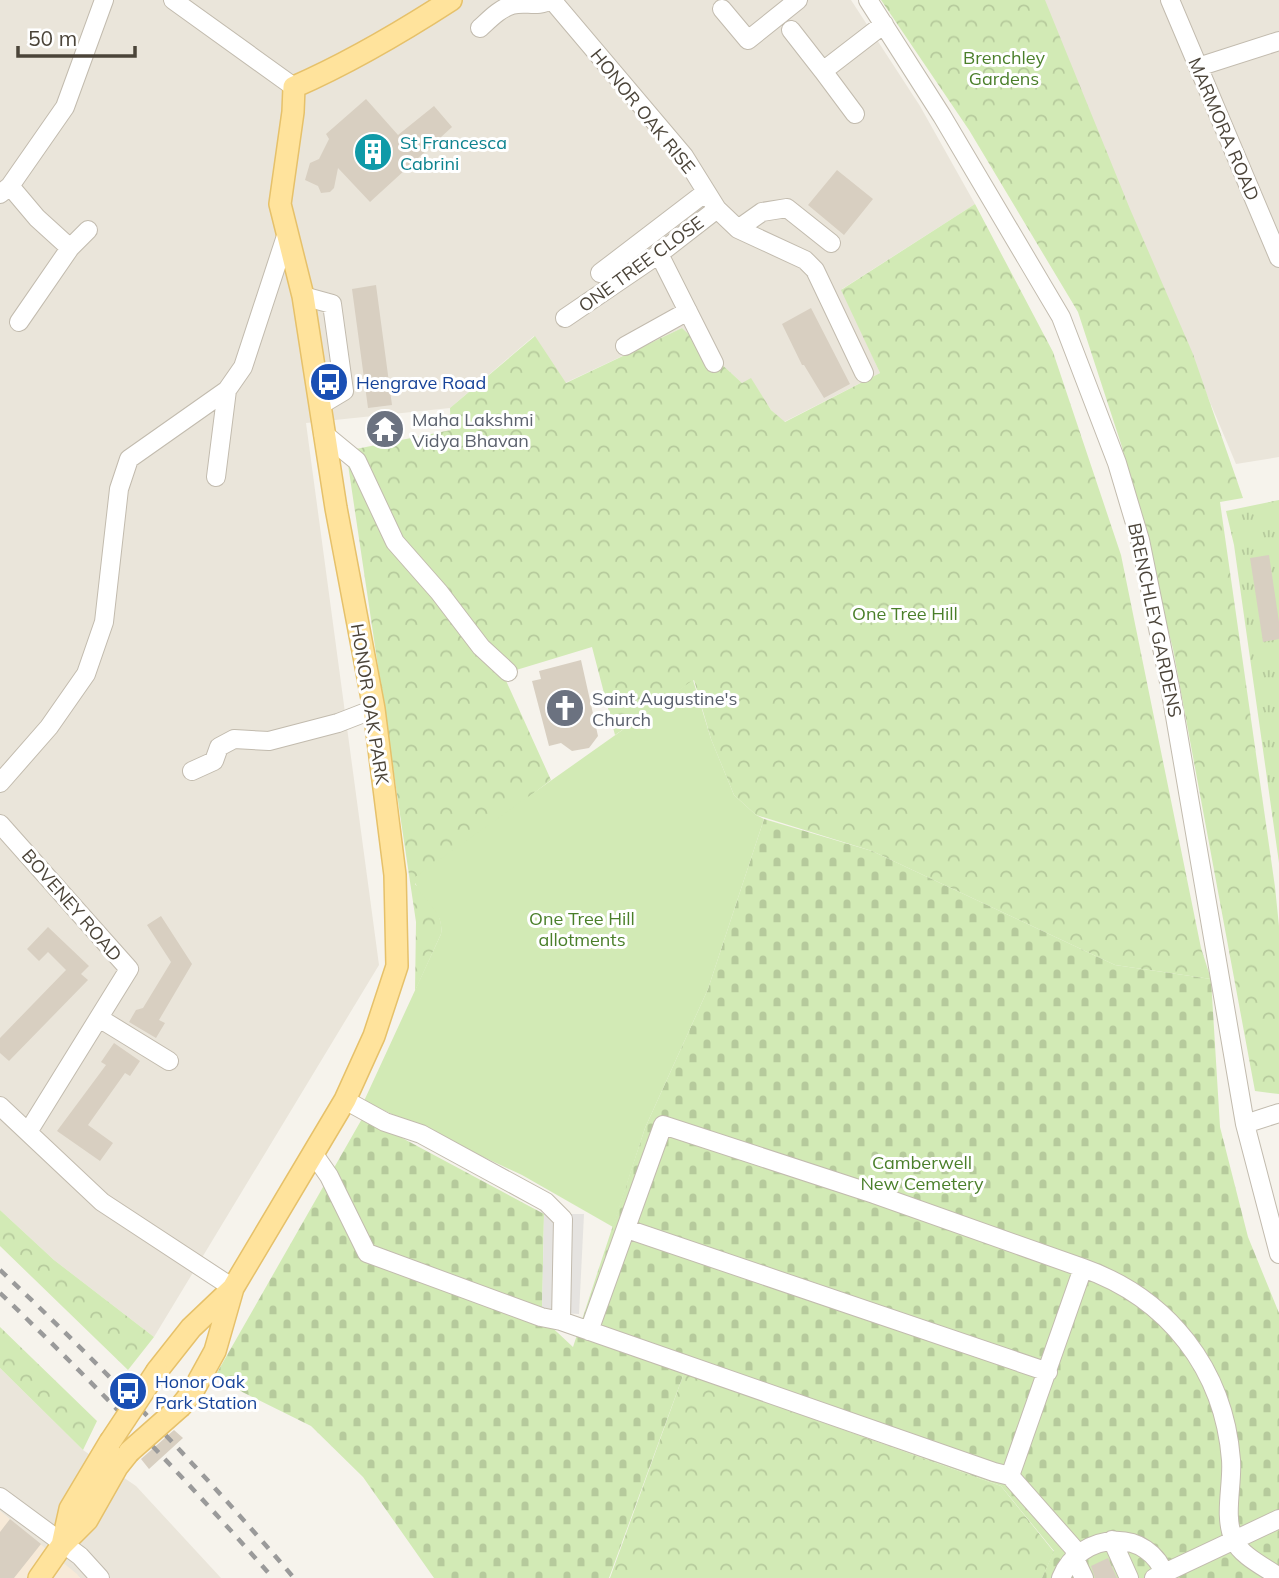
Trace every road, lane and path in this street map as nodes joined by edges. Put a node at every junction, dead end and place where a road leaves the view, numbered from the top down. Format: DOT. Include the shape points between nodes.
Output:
graph roads {
  1 [pos="104,0"];
  2 [pos="173,0"];
  3 [pos="451,0"];
  4 [pos="551,0"];
  5 [pos="798,0"];
  6 [pos="867,0"];
  7 [pos="1170,0"];
  8 [pos="198,7"];
  9 [pos="722,9"];
  10 [pos="884,24"];
  11 [pos="480,28"];
  12 [pos="792,30"];
  13 [pos="1279,41"];
  14 [pos="1198,67"];
  15 [pos="823,71"];
  16 [pos="294,87"];
  17 [pos="855,114"];
  18 [pos="3,191"];
  19 [pos="706,192"];
  20 [pos="717,209"];
  21 [pos="738,229"];
  22 [pos="88,230"];
  23 [pos="287,233"];
  24 [pos="831,243"];
  25 [pos="70,248"];
  26 [pos="659,254"];
  27 [pos="1279,258"];
  28 [pos="600,272"];
  29 [pos="688,311"];
  30 [pos="565,318"];
  31 [pos="19,322"];
  32 [pos="625,346"];
  33 [pos="714,363"];
  34 [pos="864,373"];
  35 [pos="227,390"];
  36 [pos="323,433"];
  37 [pos="216,477"];
  38 [pos="508,672"];
  39 [pos="374,709"];
  40 [pos="192,771"];
  41 [pos="0,783"];
  42 [pos="0,824"];
  43 [pos="99,1018"];
  44 [pos="169,1061"];
  45 [pos="345,1100"];
  46 [pos="0,1106"];
  47 [pos="1279,1113"];
  48 [pos="1245,1124"];
  49 [pos="28,1132"];
  50 [pos="313,1153"];
  51 [pos="626,1229"];
  52 [pos="1279,1254"];
  53 [pos="1083,1268"];
  54 [pos="233,1288"];
  55 [pos="561,1321"];
  56 [pos="590,1331"];
  57 [pos="1048,1372"];
  58 [pos="119,1447"];
  59 [pos="1010,1476"];
  60 [pos="0,1497"];
  61 [pos="1279,1519"];
  62 [pos="1112,1540"];
  63 [pos="1234,1541"];
  64 [pos="62,1545"];
  65 [pos="1076,1555"];
  66 [pos="94,1571"];
  67 [pos="1161,1576"];
  68 [pos="1279,1577"];
  69 [pos="39,1578"];
  70 [pos="1061,1578"];
  71 [pos="1084,1578"];
  72 [pos="1129,1578"];
  1 -- 18 [label="street" via="65,107"];
  2 -- 8 [label="street"];
  3 -- 16 [label="main road" via="340,67"];
  4 -- 11 [label="street" via="544,5 513,4"];
  4 -- 19 [label="street, HONOR OAK RISE" via="684,156"];
  5 -- 9 [label="street" via="748,40"];
  6 -- 10 [label="street, BRENCHLEY GARDENS"];
  7 -- 14 [label="street, MARMORA ROAD"];
  8 -- 16 [label="street"];
  10 -- 15 [label="street"];
  10 -- 48 [label="street, BRENCHLEY GARDENS" via="1061,317 1117,463 1140,540 1170,687"];
  12 -- 15 [label="street"];
  13 -- 14 [label="street"];
  14 -- 27 [label="street, MARMORA ROAD"];
  15 -- 17 [label="street"];
  16 -- 23 [label="main road, HONOR OAK PARK" via="280,204"];
  18 -- 25 [label="street"];
  19 -- 20 [label="street, HONOR OAK RISE"];
  19 -- 28 [label="street"];
  20 -- 21 [label="street, HONOR OAK RISE"];
  20 -- 26 [label="street, ONE TREE CLOSE"];
  21 -- 24 [label="street" via="762,212 787,208"];
  21 -- 34 [label="street, HONOR OAK RISE" via="804,260 815,270"];
  22 -- 25 [label="street"];
  23 -- 35 [label="street" via="243,367"];
  23 -- 36 [label="main road, HONOR OAK PARK" via="303,296"];
  25 -- 31 [label="street"];
  26 -- 29 [label="street"];
  26 -- 30 [label="street, ONE TREE CLOSE"];
  29 -- 32 [label="street"];
  29 -- 33 [label="street"];
  35 -- 37 [label="street"];
  35 -- 41 [label="street" via="128,460 119,489 104,622 86,674 49,727"];
  36 -- 38 [label="street" via="357,461 395,542 481,647"];
  36 -- 39 [label="main road, HONOR OAK PARK"];
  39 -- 40 [label="street" via="269,741 234,738 219,747 214,761"];
  39 -- 45 [label="main road, HONOR OAK PARK" via="395,876 397,966 374,1036"];
  42 -- 43 [label="street, BOVENEY ROAD" via="128,970"];
  43 -- 44 [label="street"];
  43 -- 49 [label="street, BOVENEY ROAD"];
  45 -- 50 [label="main road, HONOR OAK PARK"];
  45 -- 55 [label="street" via="432,1140 546,1202 563,1219"];
  46 -- 49 [label="street"];
  47 -- 48 [label="street"];
  48 -- 52 [label="street, BRENCHLEY GARDENS"];
  49 -- 54 [label="street" via="102,1202"];
  50 -- 54 [label="main road, HONOR OAK PARK"];
  50 -- 55 [label="street" via="367,1253"];
  51 -- 53 [label="street" via="663,1125"];
  51 -- 56 [label="street"];
  51 -- 57 [label="street"];
  53 -- 57 [label="street"];
  53 -- 63 [label="street" via="1141,1296 1165,1316 1205,1368 1227,1434 1229,1523"];
  54 -- 58 [label="main road, HONOR OAK PARK, bridge" via="191,1328 157,1371"];
  54 -- 58 [label="main road, HONOR OAK PARK, bridge" via="215,1351 193,1391 181,1406"];
  55 -- 56 [label="street"];
  56 -- 59 [label="street"];
  57 -- 59 [label="street"];
  58 -- 64 [label="main road, HONOR OAK PARK" via="117,1467 87,1520"];
  59 -- 65 [label="street"];
  60 -- 64 [label="street"];
  61 -- 63 [label="street"];
  62 -- 65 [label="street" via="1088,1546"];
  62 -- 67 [label="street" via="1143,1549 1155,1559"];
  62 -- 72 [label="street"];
  63 -- 67 [label="street"];
  63 -- 68 [label="street"];
  64 -- 66 [label="street"];
  64 -- 69 [label="main road, HONOR OAK PARK"];
  65 -- 70 [label="street"];
  65 -- 71 [label="street"];
}
